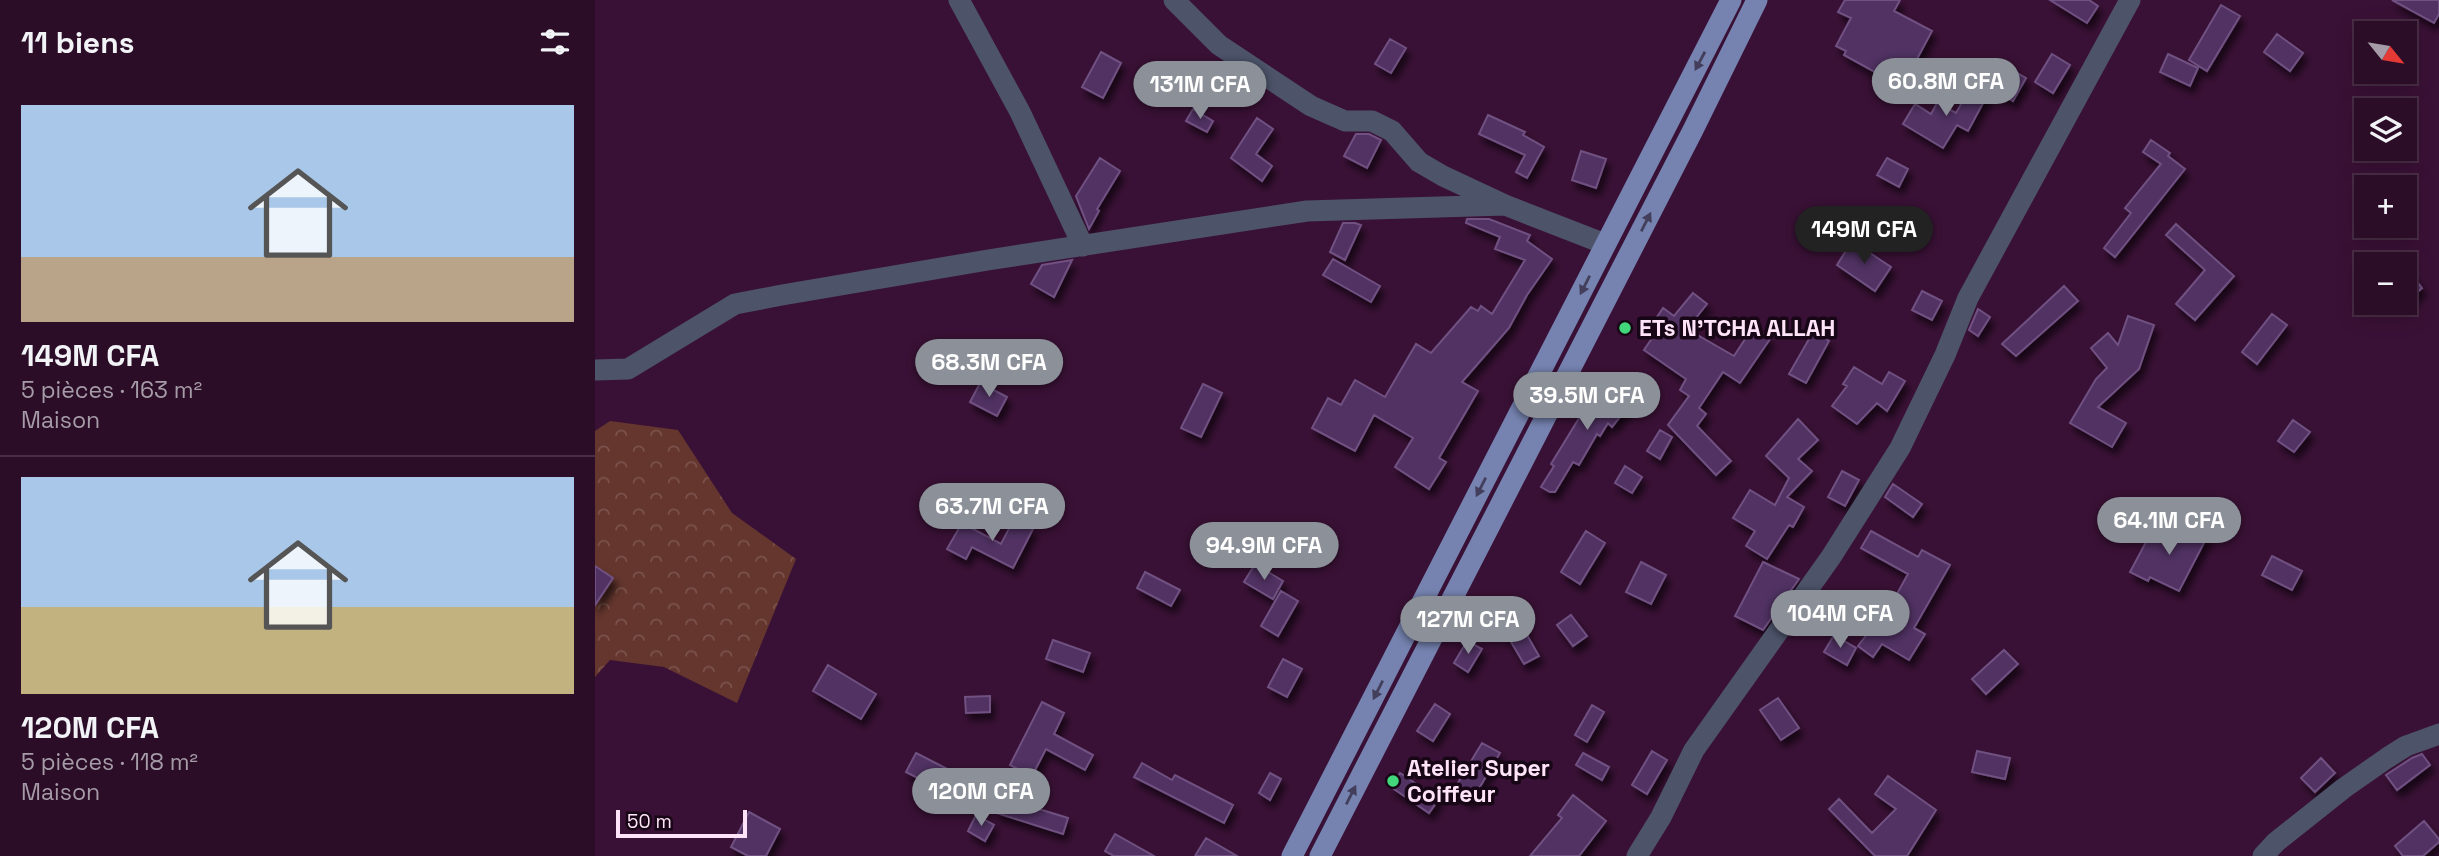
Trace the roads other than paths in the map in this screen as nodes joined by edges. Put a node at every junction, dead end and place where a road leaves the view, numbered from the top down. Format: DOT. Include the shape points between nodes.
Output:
graph roads {
  1 [pos="959,0"];
  2 [pos="1174,0"];
  3 [pos="1731,0"];
  4 [pos="1757,0"];
  5 [pos="2130,0"];
  6 [pos="1505,205"];
  7 [pos="1605,244"];
  8 [pos="1083,246"];
  9 [pos="595,370"];
  10 [pos="2439,734"];
  11 [pos="1292,856"];
  12 [pos="1321,856"];
  13 [pos="1637,856"];
  14 [pos="2263,856"];
  1 -- 8 [label="street" via="1020,112"];
  2 -- 6 [label="street" via="1219,45 1311,106 1345,121 1372,121 1392,131 1419,162"];
  3 -- 7 [label="main road, one-way"];
  12 -- 4 [label="main road, one-way"];
  5 -- 13 [label="street" via="1968,298 1900,448 1831,557 1694,750"];
  6 -- 7 [label="street"];
  6 -- 8 [label="street" via="1307,211"];
  7 -- 11 [label="main road, one-way"];
  8 -- 9 [label="street" via="735,304 628,369"];
  10 -- 14 [label="street" via="2406,746 2376,765"];
}
